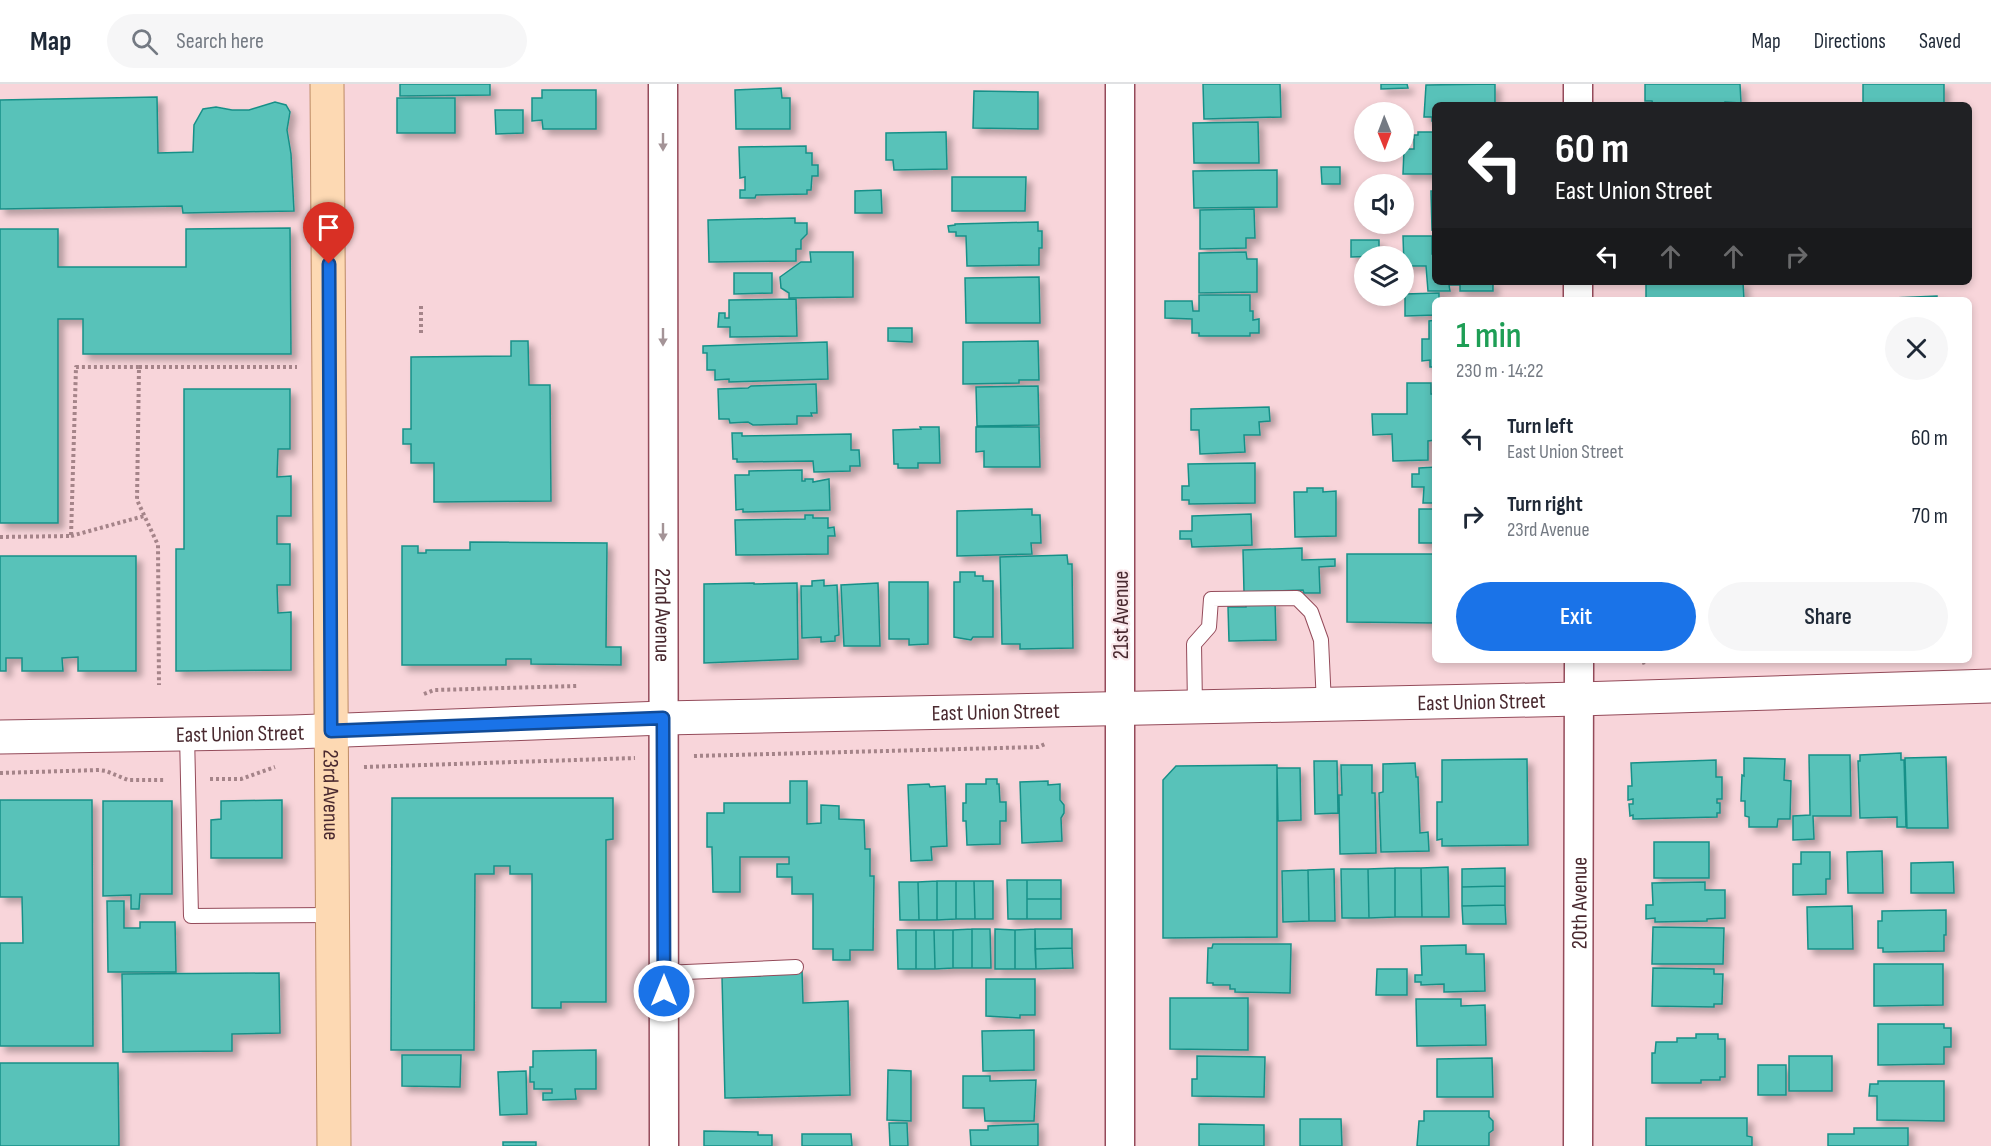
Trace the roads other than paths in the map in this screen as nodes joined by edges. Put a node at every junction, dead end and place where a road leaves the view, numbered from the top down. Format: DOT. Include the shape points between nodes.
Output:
graph roads {
  1 [pos="327,84"];
  2 [pos="663,84"];
  3 [pos="1120,84"];
  4 [pos="1578,84"];
  5 [pos="1578,102"];
  6 [pos="1579,663"];
  7 [pos="1991,686"];
  8 [pos="1579,699"];
  9 [pos="1323,704"];
  10 [pos="1195,706"];
  11 [pos="1120,708"];
  12 [pos="663,718"];
  13 [pos="331,731"];
  14 [pos="188,734"];
  15 [pos="0,737"];
  16 [pos="333,915"];
  17 [pos="796,967"];
  18 [pos="664,973"];
  19 [pos="334,1146"];
  20 [pos="664,1146"];
  21 [pos="1120,1146"];
  22 [pos="1578,1146"];
  1 -- 13 [label="main road, 23rd Avenue"];
  2 -- 12 [label="street, 22nd Avenue, one-way"];
  3 -- 11 [label="street, 21st Avenue"];
  4 -- 5 [label="street"];
  6 -- 8 [label="street, 20th Avenue"];
  7 -- 8 [label="main road, East Union Street"];
  8 -- 9 [label="main road, East Union Street"];
  8 -- 22 [label="street, 20th Avenue"];
  9 -- 10 [label="main road, East Union Street"];
  9 -- 10 [label="lane" via="1321,640 1311,612 1297,598 1210,599 1209,627 1194,644"];
  10 -- 11 [label="main road, East Union Street"];
  11 -- 12 [label="main road, East Union Street"];
  11 -- 21 [label="street, 21st Avenue"];
  12 -- 13 [label="main road, East Union Street"];
  12 -- 18 [label="street, 22nd Avenue"];
  13 -- 14 [label="main road, East Union Street"];
  13 -- 16 [label="main road, 23rd Avenue"];
  14 -- 15 [label="main road, East Union Street"];
  14 -- 16 [label="lane" via="191,916"];
  16 -- 19 [label="main road, 23rd Avenue"];
  17 -- 18 [label="lane"];
  18 -- 20 [label="street, 22nd Avenue"];
}
